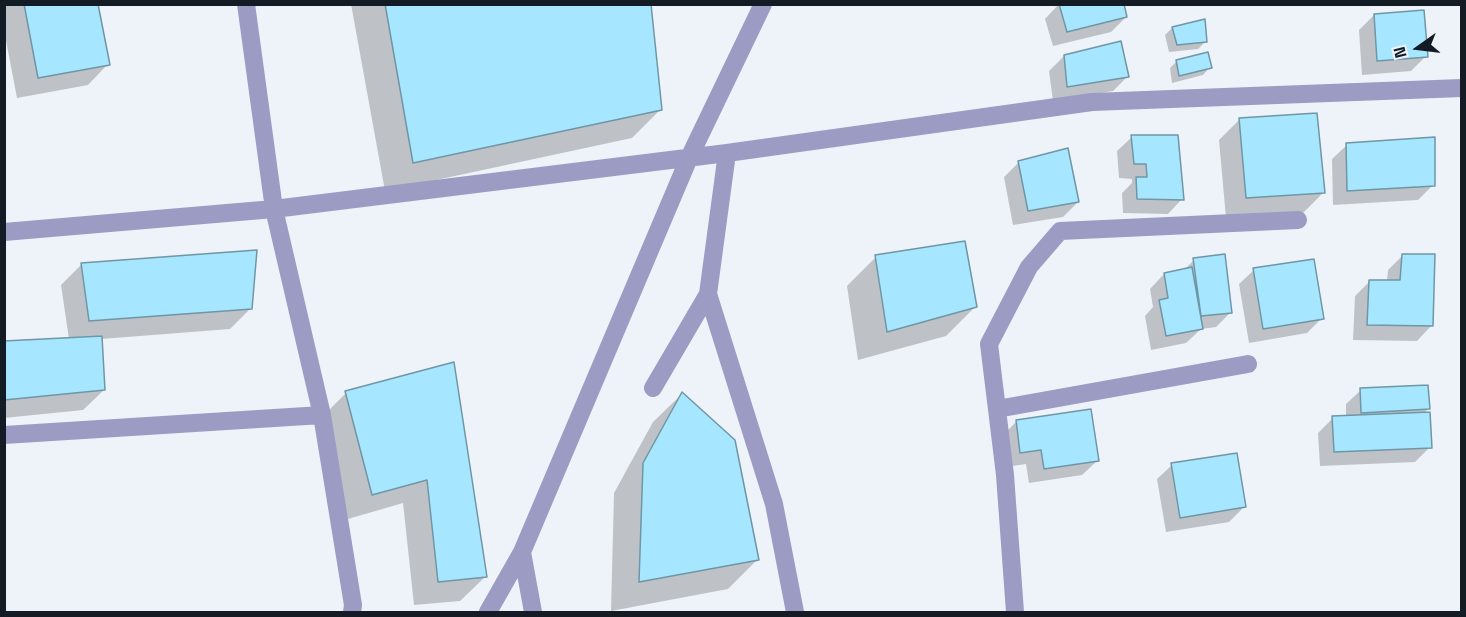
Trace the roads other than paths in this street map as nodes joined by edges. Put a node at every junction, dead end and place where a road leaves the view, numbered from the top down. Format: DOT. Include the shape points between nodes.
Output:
graph roads {
  1 [pos="246,4"];
  2 [pos="763,4"];
  3 [pos="1461,88"];
  4 [pos="727,153"];
  5 [pos="689,158"];
  6 [pos="274,209"];
  7 [pos="1298,220"];
  8 [pos="4,232"];
  9 [pos="708,294"];
  10 [pos="1248,364"];
  11 [pos="653,388"];
  12 [pos="997,409"];
  13 [pos="322,415"];
  14 [pos="4,435"];
  15 [pos="522,552"];
  16 [pos="352,612"];
  17 [pos="488,612"];
  18 [pos="533,612"];
  19 [pos="795,612"];
  20 [pos="1015,612"];
  1 -- 6 [label="street"];
  2 -- 5 [label="street"];
  3 -- 4 [label="street" via="1092,102"];
  4 -- 5 [label="street"];
  4 -- 9 [label="street"];
  5 -- 6 [label="street"];
  5 -- 15 [label="street"];
  6 -- 8 [label="street"];
  6 -- 13 [label="street"];
  7 -- 12 [label="street" via="1060,231 1029,267 989,344"];
  9 -- 11 [label="street"];
  9 -- 19 [label="street" via="774,504"];
  10 -- 12 [label="street"];
  12 -- 20 [label="street"];
  13 -- 14 [label="street"];
  13 -- 16 [label="street"];
  15 -- 17 [label="street"];
  15 -- 18 [label="street"];
}
